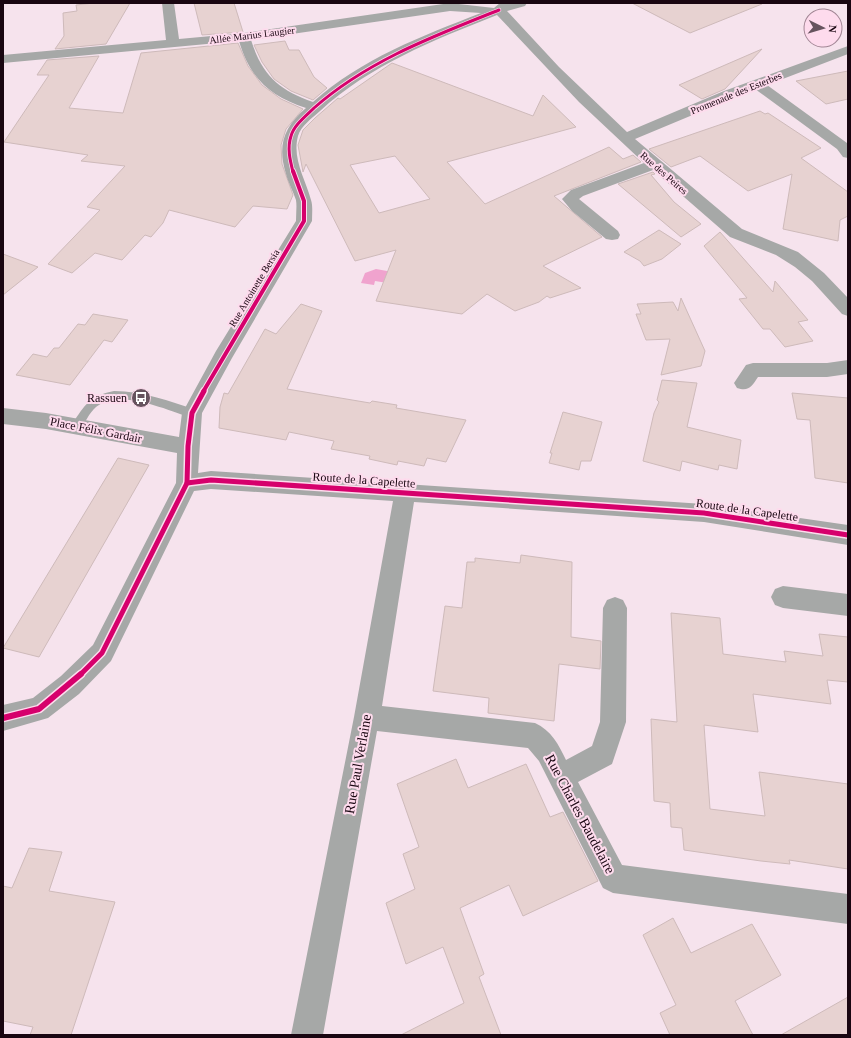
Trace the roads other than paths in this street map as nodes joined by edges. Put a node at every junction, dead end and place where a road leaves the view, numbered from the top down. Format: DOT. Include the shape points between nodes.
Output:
graph roads {
  1 [pos="168,3"];
  2 [pos="521,3"];
  3 [pos="503,7"];
  4 [pos="244,37"];
  5 [pos="172,44"];
  6 [pos="848,50"];
  7 [pos="3,59"];
  8 [pos="757,84"];
  9 [pos="316,107"];
  10 [pos="624,138"];
  11 [pos="848,154"];
  12 [pos="653,165"];
  13 [pos="612,235"];
  14 [pos="848,310"];
  15 [pos="848,367"];
  16 [pos="744,383"];
  17 [pos="192,413"];
  18 [pos="3,416"];
  19 [pos="76,427"];
  20 [pos="188,446"];
  21 [pos="187,483"];
  22 [pos="405,493"];
  23 [pos="848,535"];
  24 [pos="783,597"];
  25 [pos="848,605"];
  26 [pos="615,608"];
  27 [pos="366,717"];
  28 [pos="3,718"];
  29 [pos="560,777"];
  30 [pos="848,909"];
  31 [pos="307,1035"];
  1 -- 5 [label="street"];
  2 -- 3 [label="street"];
  3 -- 4 [label="street, Allée Marius Laugier" via="477,10 450,7"];
  3 -- 9 [label="street, Rue Antoinette Bersia" via="388,57 330,94"];
  3 -- 10 [label="street, Rue des Peires" via="586,102"];
  4 -- 5 [label="street, Allée Marius Laugier"];
  4 -- 9 [label="street" via="264,80 294,100"];
  5 -- 7 [label="street, Allée Marius Laugier"];
  6 -- 8 [label="street, Promenade des Esterbes"];
  8 -- 10 [label="street, Promenade des Esterbes"];
  8 -- 11 [label="street" via="842,146"];
  9 -- 17 [label="street, Rue Antoinette Bersia" via="301,120 291,135 289,154 304,201 304,221"];
  10 -- 12 [label="street, Rue des Peires"];
  12 -- 13 [label="street" via="576,193 570,199"];
  12 -- 14 [label="street, Rue des Peires" via="736,233 782,251 810,268"];
  15 -- 16 [label="street" via="827,370 753,370"];
  17 -- 19 [label="lane" via="141,398 102,397 92,404"];
  17 -- 20 [label="street, Rue Antoinette Bersia"];
  18 -- 19 [label="street, Place Félix Gardair"];
  19 -- 20 [label="street, Place Félix Gardair"];
  20 -- 21 [label="street, Rue Antoinette Bersia"];
  21 -- 22 [label="street, Route de la Capelette" via="210,480"];
  21 -- 28 [label="street" via="102,653 70,685 39,709"];
  22 -- 23 [label="street, Route de la Capelette" via="704,514"];
  22 -- 27 [label="street, Rue Paul Verlaine"];
  24 -- 25 [label="street"];
  26 -- 29 [label="street" via="613,722 603,755"];
  27 -- 29 [label="street, Rue Charles Baudelaire" via="535,736 548,752"];
  27 -- 31 [label="street, Rue Paul Verlaine"];
  29 -- 30 [label="street, Rue Charles Baudelaire" via="613,878"];
}
